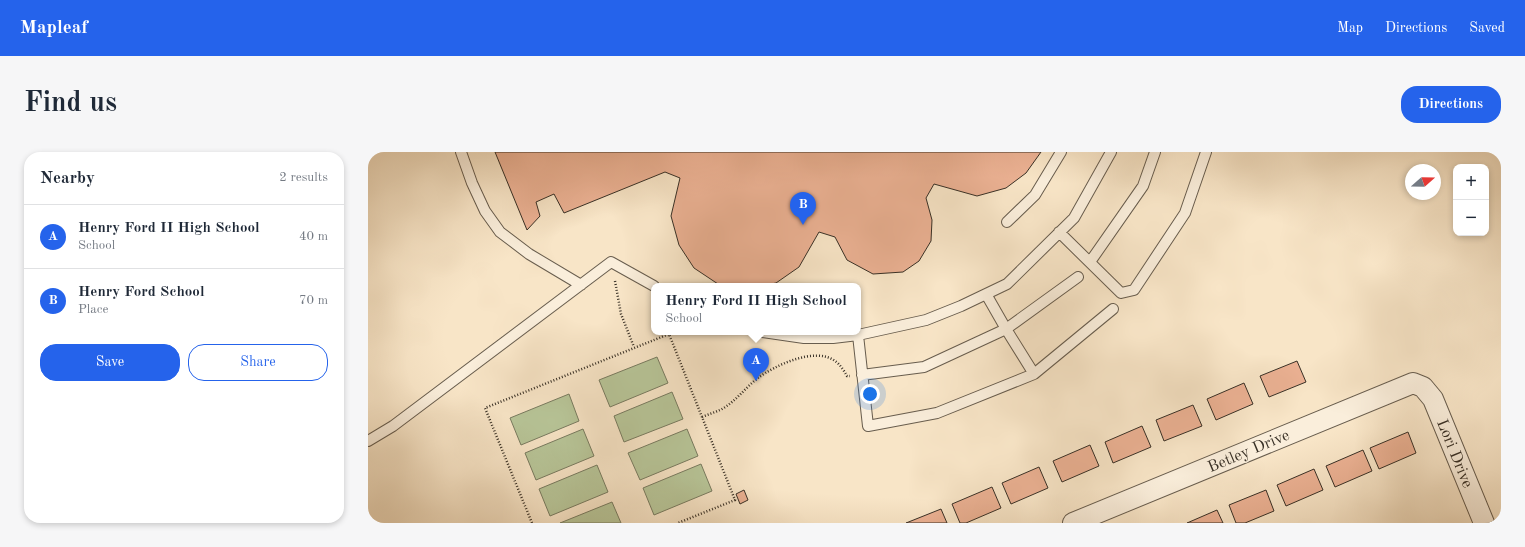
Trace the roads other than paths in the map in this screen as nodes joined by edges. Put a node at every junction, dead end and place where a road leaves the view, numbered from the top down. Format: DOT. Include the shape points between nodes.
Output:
graph roads {
  1 [pos="461,152"];
  2 [pos="1061,152"];
  3 [pos="1111,152"];
  4 [pos="1155,152"];
  5 [pos="1206,152"];
  6 [pos="1007,222"];
  7 [pos="1059,232"];
  8 [pos="1090,262"];
  9 [pos="1078,277"];
  10 [pos="651,284"];
  11 [pos="581,285"];
  12 [pos="986,294"];
  13 [pos="1113,309"];
  14 [pos="1006,329"];
  15 [pos="861,334"];
  16 [pos="783,335"];
  17 [pos="858,335"];
  18 [pos="1034,374"];
  19 [pos="862,375"];
  20 [pos="1423,386"];
  21 [pos="368,441"];
  22 [pos="1072,523"];
  23 [pos="1484,523"];
  1 -- 11 [label="lane" via="485,210 500,232 529,254"];
  2 -- 6 [label="lane" via="1035,195"];
  3 -- 7 [label="lane" via="1074,218"];
  4 -- 8 [label="lane" via="1143,186"];
  5 -- 8 [label="lane" via="1185,213 1134,290 1121,293"];
  7 -- 8 [label="lane"];
  7 -- 12 [label="lane" via="1007,284"];
  9 -- 14 [label="lane"];
  10 -- 11 [label="lane" via="611,262"];
  11 -- 21 [label="lane" via="393,426"];
  12 -- 14 [label="lane"];
  12 -- 15 [label="lane" via="926,320"];
  13 -- 18 [label="lane"];
  14 -- 18 [label="lane"];
  14 -- 19 [label="lane" via="924,367"];
  16 -- 17 [label="lane" via="833,338"];
  17 -- 19 [label="lane"];
  18 -- 19 [label="lane" via="937,413 868,426"];
  20 -- 22 [label="street, Betley Drive" via="1408,384"];
  20 -- 23 [label="street, Lori Drive" via="1434,399"];
}
